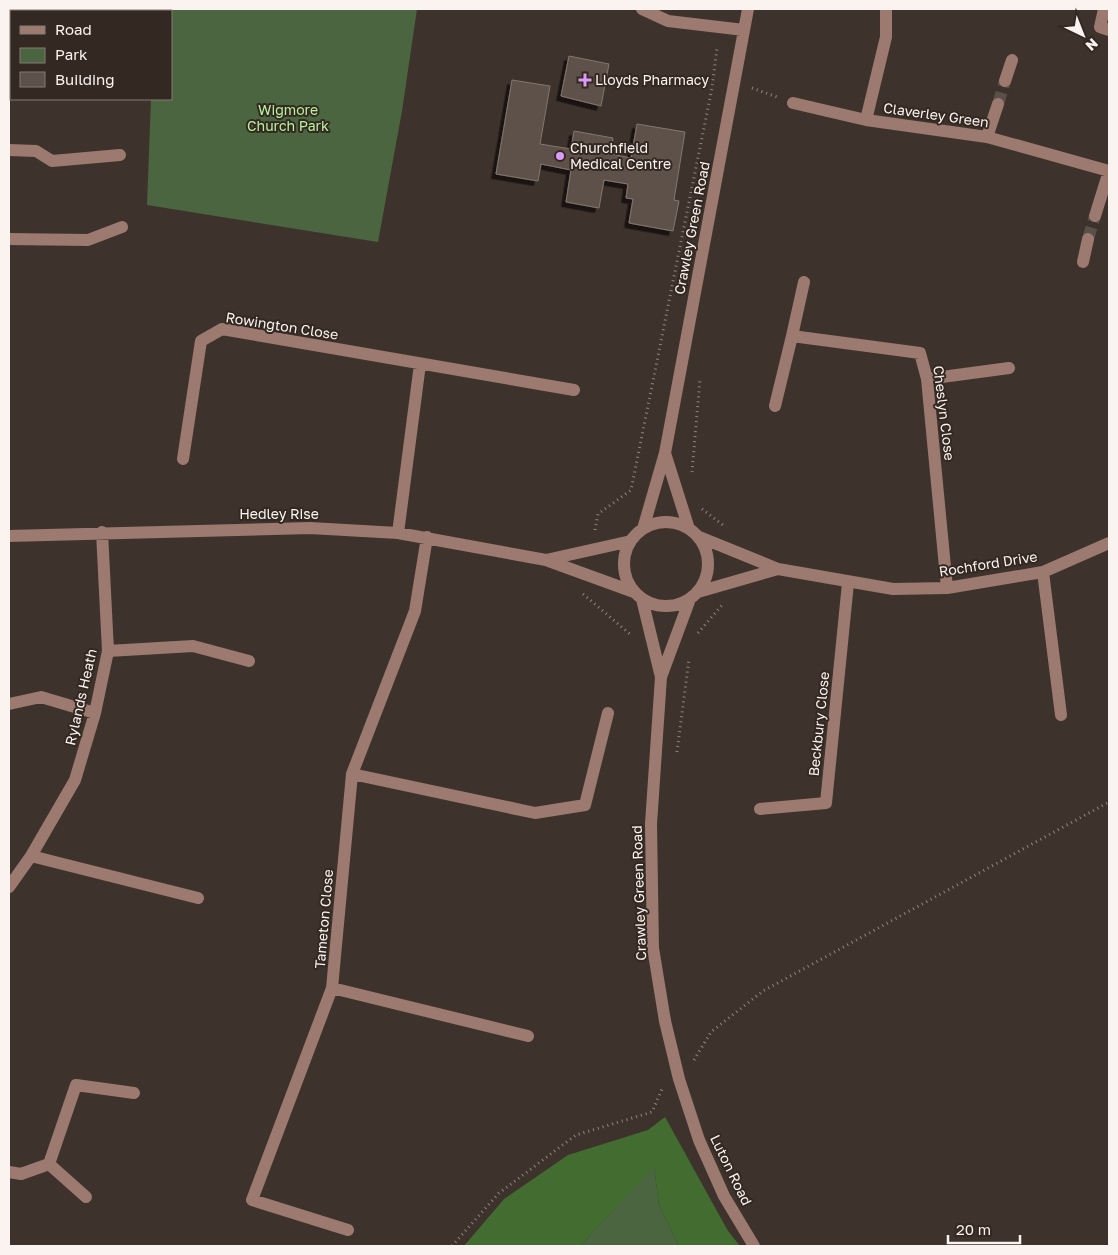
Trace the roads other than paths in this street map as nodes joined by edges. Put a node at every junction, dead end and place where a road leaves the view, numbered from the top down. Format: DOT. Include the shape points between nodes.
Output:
graph roads {
  1 [pos="642,9"];
  2 [pos="748,9"];
  3 [pos="886,9"];
  4 [pos="1104,9"];
  5 [pos="744,30"];
  6 [pos="1109,30"];
  7 [pos="1012,60"];
  8 [pos="1005,81"];
  9 [pos="793,103"];
  10 [pos="998,104"];
  11 [pos="866,120"];
  12 [pos="988,137"];
  13 [pos="9,150"];
  14 [pos="120,155"];
  15 [pos="1109,171"];
  16 [pos="1095,216"];
  17 [pos="122,227"];
  18 [pos="9,239"];
  19 [pos="1088,239"];
  20 [pos="1083,262"];
  21 [pos="804,282"];
  22 [pos="792,336"];
  23 [pos="420,364"];
  24 [pos="1009,368"];
  25 [pos="926,379"];
  26 [pos="574,390"];
  27 [pos="775,406"];
  28 [pos="665,453"];
  29 [pos="183,458"];
  30 [pos="643,529"];
  31 [pos="102,532"];
  32 [pos="693,532"];
  33 [pos="398,533"];
  34 [pos="9,536"];
  35 [pos="427,537"];
  36 [pos="631,540"];
  37 [pos="1109,543"];
  38 [pos="546,560"];
  39 [pos="778,569"];
  40 [pos="1043,572"];
  41 [pos="848,583"];
  42 [pos="947,588"];
  43 [pos="638,595"];
  44 [pos="694,595"];
  45 [pos="108,651"];
  46 [pos="249,661"];
  47 [pos="661,677"];
  48 [pos="9,704"];
  49 [pos="95,713"];
  50 [pos="608,713"];
  51 [pos="1061,715"];
  52 [pos="352,774"];
  53 [pos="760,809"];
  54 [pos="31,856"];
  55 [pos="9,887"];
  56 [pos="198,898"];
  57 [pos="332,988"];
  58 [pos="528,1036"];
  59 [pos="134,1093"];
  60 [pos="687,1104"];
  61 [pos="49,1164"];
  62 [pos="9,1172"];
  63 [pos="86,1197"];
  64 [pos="348,1230"];
  65 [pos="754,1246"];
  1 -- 5 [label="street" via="668,21"];
  2 -- 5 [label="street, Crawley Green Road"];
  3 -- 11 [label="street, Claverley Green" via="886,36"];
  4 -- 6 [label="street" via="1100,26"];
  5 -- 28 [label="street, Crawley Green Road"];
  7 -- 8 [label="street"];
  9 -- 11 [label="street"];
  10 -- 12 [label="street"];
  11 -- 12 [label="street, Claverley Green"];
  12 -- 15 [label="street, Claverley Green"];
  13 -- 14 [label="street" via="36,151 52,161"];
  15 -- 16 [label="street"];
  17 -- 18 [label="street" via="88,240"];
  19 -- 20 [label="street"];
  21 -- 22 [label="street"];
  22 -- 25 [label="street, Cheslyn Close" via="920,353"];
  22 -- 27 [label="street"];
  23 -- 26 [label="street, Rowington Close"];
  23 -- 29 [label="street, Rowington Close" via="222,328 201,340"];
  23 -- 33 [label="street"];
  24 -- 25 [label="street"];
  25 -- 42 [label="street, Cheslyn Close"];
  28 -- 30 [label="street, Crawley Green Road"];
  28 -- 32 [label="street, Crawley Green Road"];
  30 -- 32 [label="street" via="666,522"];
  30 -- 36 [label="street"];
  31 -- 33 [label="street, Hedley Rise" via="310,528"];
  31 -- 34 [label="street, Hedley Rise"];
  31 -- 45 [label="street, Rylands Heath"];
  32 -- 39 [label="street, Rochford Drive"];
  32 -- 44 [label="street" via="708,557 705,581"];
  33 -- 35 [label="street, Hedley Rise"];
  35 -- 38 [label="street, Hedley Rise"];
  35 -- 52 [label="street, Tameton Close" via="415,611"];
  36 -- 38 [label="street, Hedley Rise"];
  36 -- 43 [label="street" via="624,566 627,580"];
  37 -- 40 [label="street, Rochford Drive"];
  38 -- 43 [label="street, Hedley Rise"];
  39 -- 41 [label="street, Rochford Drive"];
  39 -- 44 [label="street, Rochford Drive"];
  40 -- 42 [label="street, Rochford Drive"];
  40 -- 51 [label="street"];
  41 -- 42 [label="street, Rochford Drive" via="892,589"];
  41 -- 53 [label="street, Beckbury Close" via="826,803"];
  43 -- 44 [label="street" via="661,606 681,604"];
  43 -- 47 [label="street, Crawley Green Road"];
  44 -- 47 [label="street, Crawley Green Road"];
  45 -- 46 [label="street" via="193,646"];
  45 -- 49 [label="street, Rylands Heath"];
  47 -- 60 [label="street, Crawley Green Road" via="651,824 653,948 665,1021"];
  48 -- 49 [label="street" via="40,697"];
  49 -- 54 [label="street, Rylands Heath" via="75,780"];
  50 -- 52 [label="street" via="585,805 535,813"];
  52 -- 57 [label="street, Tameton Close"];
  54 -- 55 [label="street, Rylands Heath"];
  54 -- 56 [label="street"];
  57 -- 58 [label="street"];
  57 -- 64 [label="street, Tameton Close" via="252,1200"];
  59 -- 61 [label="street" via="76,1085"];
  60 -- 65 [label="street, Luton Road" via="724,1196"];
  61 -- 62 [label="street" via="21,1174"];
  61 -- 63 [label="street"];
}
